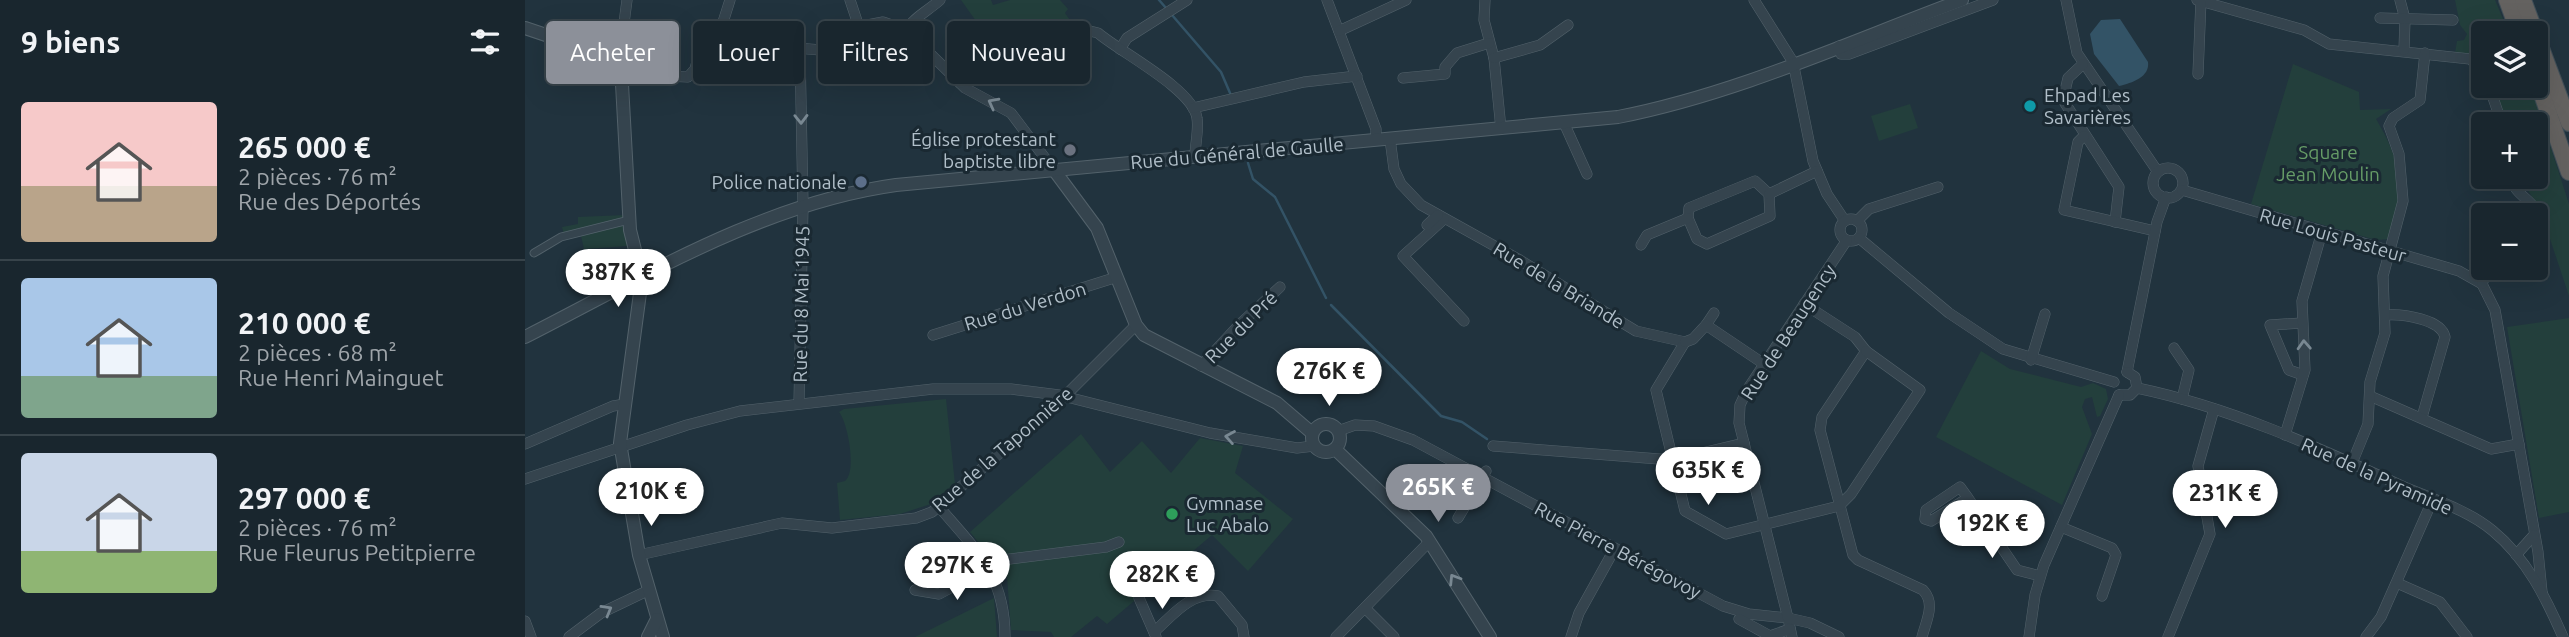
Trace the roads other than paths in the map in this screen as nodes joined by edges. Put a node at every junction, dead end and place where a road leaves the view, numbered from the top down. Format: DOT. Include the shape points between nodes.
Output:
graph roads {
  1 [pos="627,0"];
  2 [pos="730,0"];
  3 [pos="850,0"];
  4 [pos="940,0"];
  5 [pos="1187,0"];
  6 [pos="1327,0"];
  7 [pos="1406,0"];
  8 [pos="1485,0"];
  9 [pos="1753,0"];
  10 [pos="1962,0"];
  11 [pos="1993,0"];
  12 [pos="2066,0"];
  13 [pos="2200,0"];
  14 [pos="2400,0"];
  15 [pos="2507,0"];
  16 [pos="2523,0"];
  17 [pos="2380,18"];
  18 [pos="2405,19"];
  19 [pos="2453,20"];
  20 [pos="625,21"];
  21 [pos="723,21"];
  22 [pos="855,21"];
  23 [pos="911,21"];
  24 [pos="2515,21"];
  25 [pos="1568,25"];
  26 [pos="525,27"];
  27 [pos="1090,31"];
  28 [pos="1339,31"];
  29 [pos="546,36"];
  30 [pos="1489,43"];
  31 [pos="1839,46"];
  32 [pos="1120,49"];
  33 [pos="2404,50"];
  34 [pos="2425,53"];
  35 [pos="933,56"];
  36 [pos="1495,58"];
  37 [pos="2471,60"];
  38 [pos="1793,62"];
  39 [pos="2083,64"];
  40 [pos="947,70"];
  41 [pos="2198,74"];
  42 [pos="1357,76"];
  43 [pos="1403,78"];
  44 [pos="622,84"];
  45 [pos="801,84"];
  46 [pos="962,84"];
  47 [pos="2543,98"];
  48 [pos="1193,108"];
  49 [pos="1564,123"];
  50 [pos="2569,123"];
  51 [pos="1501,129"];
  52 [pos="2084,136"];
  53 [pos="1383,139"];
  54 [pos="1195,157"];
  55 [pos="1054,170"];
  56 [pos="1817,171"];
  57 [pos="2158,172"];
  58 [pos="2569,172"];
  59 [pos="1587,174"];
  60 [pos="1938,187"];
  61 [pos="2515,189"];
  62 [pos="2182,190"];
  63 [pos="1769,194"];
  64 [pos="2166,197"];
  65 [pos="2527,203"];
  66 [pos="803,205"];
  67 [pos="1441,217"];
  68 [pos="1688,218"];
  69 [pos="629,219"];
  70 [pos="1845,221"];
  71 [pos="1857,221"];
  72 [pos="2115,222"];
  73 [pos="1427,225"];
  74 [pos="2155,231"];
  75 [pos="2322,232"];
  76 [pos="1859,237"];
  77 [pos="1847,240"];
  78 [pos="1641,245"];
  79 [pos="2390,251"];
  80 [pos="534,253"];
  81 [pos="1117,277"];
  82 [pos="642,278"];
  83 [pos="2484,280"];
  84 [pos="2482,284"];
  85 [pos="1280,287"];
  86 [pos="1804,304"];
  87 [pos="1714,313"];
  88 [pos="2045,314"];
  89 [pos="2386,315"];
  90 [pos="1464,321"];
  91 [pos="2302,323"];
  92 [pos="1136,325"];
  93 [pos="1706,325"];
  94 [pos="933,335"];
  95 [pos="525,337"];
  96 [pos="1685,342"];
  97 [pos="2174,348"];
  98 [pos="1866,351"];
  99 [pos="2031,359"];
  100 [pos="1765,363"];
  101 [pos="1201,366"];
  102 [pos="2127,372"];
  103 [pos="2303,375"];
  104 [pos="2114,382"];
  105 [pos="2137,388"];
  106 [pos="2119,395"];
  107 [pos="1065,396"];
  108 [pos="2370,396"];
  109 [pos="2182,399"];
  110 [pos="799,403"];
  111 [pos="626,404"];
  112 [pos="2214,408"];
  113 [pos="2421,417"];
  114 [pos="1338,432"];
  115 [pos="1316,435"];
  116 [pos="2285,435"];
  117 [pos="1744,443"];
  118 [pos="525,444"];
  119 [pos="2519,444"];
  120 [pos="1493,446"];
  121 [pos="621,448"];
  122 [pos="1335,449"];
  123 [pos="1672,460"];
  124 [pos="2352,463"];
  125 [pos="1485,473"];
  126 [pos="525,478"];
  127 [pos="1968,498"];
  128 [pos="2433,499"];
  129 [pos="1839,506"];
  130 [pos="940,508"];
  131 [pos="1458,518"];
  132 [pos="1765,526"];
  133 [pos="2061,527"];
  134 [pos="2534,535"];
  135 [pos="1430,541"];
  136 [pos="1119,542"];
  137 [pos="1614,550"];
  138 [pos="2538,552"];
  139 [pos="639,555"];
  140 [pos="2519,559"];
  141 [pos="988,564"];
  142 [pos="2040,576"];
  143 [pos="2397,583"];
  144 [pos="649,590"];
  145 [pos="915,590"];
  146 [pos="2542,592"];
  147 [pos="2102,596"];
  148 [pos="1139,598"];
  149 [pos="1365,608"];
  150 [pos="657,619"];
  151 [pos="1739,619"];
  152 [pos="525,621"];
  153 [pos="1790,628"];
  154 [pos="1155,634"];
  155 [pos="531,637"];
  156 [pos="569,637"];
  157 [pos="648,637"];
  158 [pos="663,637"];
  159 [pos="1006,637"];
  160 [pos="1244,637"];
  161 [pos="1336,637"];
  162 [pos="1394,637"];
  163 [pos="1490,637"];
  164 [pos="1571,637"];
  165 [pos="1839,637"];
  166 [pos="1922,637"];
  167 [pos="2029,637"];
  168 [pos="2168,637"];
  169 [pos="2366,637"];
  170 [pos="2467,637"];
  171 [pos="2563,637"];
  1 -- 20 [label="street"];
  2 -- 21 [label="street"];
  3 -- 22 [label="street"];
  4 -- 23 [label="street"];
  5 -- 32 [label="street" via="1127,38"];
  6 -- 28 [label="street, Rue de la Briande"];
  7 -- 28 [label="street"];
  8 -- 30 [label="street"];
  9 -- 38 [label="street"];
  10 -- 31 [label="street, Rue du Général de Gaulle"];
  11 -- 31 [label="street, Rue du Général de Gaulle" via="1849,54 1841,54"];
  12 -- 39 [label="street" via="2072,41"];
  13 -- 33 [label="street" via="2304,30 2329,44"];
  13 -- 41 [label="street"];
  14 -- 18 [label="street"];
  15 -- 24 [label="highway"];
  16 -- 50 [label="highway"];
  17 -- 18 [label="street"];
  18 -- 19 [label="street"];
  18 -- 33 [label="street"];
  25 -- 36 [label="street" via="1540,45"];
  26 -- 29 [label="street"];
  27 -- 32 [label="street"];
  28 -- 42 [label="street, Rue de la Briande"];
  30 -- 36 [label="street"];
  30 -- 43 [label="street" via="1457,53 1445,74"];
  31 -- 38 [label="street, Rue du Général de Gaulle"];
  32 -- 48 [label="street" via="1177,90"];
  33 -- 34 [label="street"];
  34 -- 37 [label="street"];
  34 -- 79 [label="street" via="2420,100 2393,118 2389,126 2399,154 2403,201"];
  35 -- 40 [label="street"];
  36 -- 51 [label="street"];
  38 -- 49 [label="street, Rue du Général de Gaulle" via="1662,109"];
  38 -- 56 [label="street"];
  39 -- 52 [label="street" via="2068,78 2063,100"];
  39 -- 57 [label="street"];
  42 -- 48 [label="street" via="1304,82"];
  42 -- 53 [label="street, Rue de la Briande"];
  44 -- 69 [label="street"];
  45 -- 66 [label="street, Rue du 8 Mai 1945, one-way"];
  55 -- 46 [label="street, one-way" via="1011,113"];
  47 -- 58 [label="highway"];
  48 -- 54 [label="street" via="1197,117"];
  49 -- 51 [label="street, Rue du Général de Gaulle"];
  49 -- 59 [label="street"];
  51 -- 53 [label="street, Rue du Général de Gaulle"];
  52 -- 72 [label="street" via="2119,187"];
  52 -- 72 [label="street" via="2078,142 2064,210"];
  53 -- 54 [label="street, Rue du Général de Gaulle"];
  53 -- 67 [label="street, Rue de la Briande" via="1409,196"];
  54 -- 55 [label="street, Rue du Général de Gaulle"];
  55 -- 66 [label="street, Rue du Général de Gaulle" via="896,185"];
  55 -- 81 [label="street" via="1097,228"];
  56 -- 63 [label="street"];
  56 -- 70 [label="street"];
  57 -- 62 [label="street" via="2168,167 2177,170 2183,179"];
  57 -- 64 [label="street" via="2154,187"];
  60 -- 71 [label="street" via="1869,209"];
  61 -- 65 [label="street"];
  62 -- 64 [label="street"];
  62 -- 75 [label="street, Rue Louis Pasteur"];
  63 -- 68 [label="street" via="1755,181 1689,208"];
  63 -- 68 [label="street" via="1770,216 1707,244 1697,239"];
  64 -- 74 [label="street"];
  66 -- 82 [label="street, Rue du Général de Gaulle"];
  66 -- 110 [label="street, Rue du 8 Mai 1945"];
  67 -- 73 [label="street"];
  67 -- 90 [label="street" via="1403,256"];
  67 -- 96 [label="street, Rue de la Briande" via="1636,331"];
  68 -- 78 [label="street" via="1647,235"];
  69 -- 80 [label="street" via="561,237"];
  69 -- 82 [label="street"];
  70 -- 71 [label="street"];
  70 -- 77 [label="street" via="1840,231"];
  71 -- 76 [label="street" via="1862,230"];
  72 -- 74 [label="street"];
  74 -- 102 [label="street"];
  75 -- 79 [label="street, Rue Louis Pasteur"];
  75 -- 91 [label="street" via="2302,301"];
  76 -- 77 [label="street"];
  76 -- 99 [label="street" via="1967,327 2003,349"];
  77 -- 86 [label="street, Rue de Beaugency"];
  79 -- 84 [label="street, Rue Louis Pasteur" via="2459,271"];
  79 -- 89 [label="street" via="2383,276"];
  81 -- 92 [label="street"];
  81 -- 94 [label="street, Rue du Verdon"];
  82 -- 95 [label="street, Rue du Général de Gaulle"];
  82 -- 111 [label="street"];
  83 -- 84 [label="street"];
  84 -- 119 [label="street" via="2495,310"];
  85 -- 101 [label="street, Rue du Pré"];
  86 -- 98 [label="street" via="1855,337"];
  86 -- 100 [label="street, Rue de Beaugency"];
  87 -- 93 [label="street"];
  88 -- 99 [label="street"];
  89 -- 108 [label="street"];
  89 -- 113 [label="street" via="2397,314 2444,331"];
  103 -- 91 [label="street, one-way"];
  91 -- 103 [label="street" via="2270,325 2289,370"];
  92 -- 101 [label="street" via="1153,342"];
  92 -- 107 [label="street, Rue de la Taponnière"];
  93 -- 96 [label="street"];
  93 -- 100 [label="street"];
  96 -- 123 [label="street" via="1656,390"];
  97 -- 109 [label="street" via="2189,370"];
  98 -- 129 [label="street" via="1819,424"];
  98 -- 129 [label="street" via="1920,390"];
  99 -- 104 [label="street"];
  100 -- 117 [label="street, Rue de Beaugency" via="1740,405"];
  101 -- 115 [label="street" via="1277,403"];
  102 -- 104 [label="street"];
  102 -- 105 [label="street" via="2135,377"];
  103 -- 116 [label="street"];
  104 -- 106 [label="street"];
  105 -- 106 [label="street" via="2130,395"];
  105 -- 109 [label="street, Rue de la Pyramide"];
  106 -- 133 [label="street"];
  107 -- 110 [label="street" via="1011,389 933,389"];
  115 -- 107 [label="street, one-way" via="1297,449 1210,433"];
  107 -- 130 [label="street, Rue de la Taponnière"];
  108 -- 113 [label="street"];
  108 -- 124 [label="street" via="2368,424"];
  109 -- 112 [label="street, Rue de la Pyramide"];
  110 -- 121 [label="street" via="740,411"];
  111 -- 118 [label="street"];
  111 -- 121 [label="street"];
  112 -- 116 [label="street, Rue de la Pyramide"];
  112 -- 168 [label="street" via="2198,466 2210,534"];
  113 -- 119 [label="street" via="2491,449"];
  114 -- 115 [label="street" via="1332,426"];
  114 -- 122 [label="street"];
  114 -- 125 [label="street, Rue Pierre Bérégovoy" via="1355,425 1387,430"];
  115 -- 122 [label="street" via="1324,452"];
  116 -- 124 [label="street, Rue de la Pyramide"];
  117 -- 123 [label="street"];
  117 -- 132 [label="street, Rue de Beaugency"];
  119 -- 134 [label="street"];
  120 -- 123 [label="street"];
  121 -- 126 [label="street"];
  121 -- 139 [label="street"];
  122 -- 135 [label="street"];
  123 -- 132 [label="street" via="1685,511 1726,534"];
  124 -- 128 [label="street, Rue de la Pyramide"];
  125 -- 131 [label="street"];
  125 -- 137 [label="street, Rue Pierre Bérégovoy"];
  127 -- 142 [label="street" via="2017,570"];
  128 -- 140 [label="street, Rue de la Pyramide" via="2492,530"];
  128 -- 143 [label="street"];
  129 -- 132 [label="street"];
  129 -- 166 [label="street" via="1853,555 1929,597"];
  130 -- 139 [label="street, Rue de la Taponnière" via="916,518 832,528 782,523"];
  130 -- 141 [label="street"];
  132 -- 153 [label="street, Rue de Beaugency"];
  133 -- 142 [label="street"];
  133 -- 147 [label="street" via="2112,548 2116,555"];
  134 -- 138 [label="street"];
  134 -- 140 [label="street"];
  135 -- 149 [label="street"];
  163 -- 135 [label="street, one-way"];
  136 -- 141 [label="street"];
  137 -- 153 [label="street, Rue Pierre Bérégovoy" via="1723,606"];
  137 -- 164 [label="street"];
  138 -- 140 [label="street"];
  138 -- 146 [label="street"];
  139 -- 144 [label="street"];
  140 -- 146 [label="street, Rue de la Pyramide"];
  141 -- 145 [label="street" via="939,594"];
  141 -- 159 [label="street" via="1001,593"];
  142 -- 167 [label="street"];
  143 -- 169 [label="street"];
  143 -- 170 [label="street" via="2440,602"];
  144 -- 150 [label="street"];
  156 -- 144 [label="street, one-way" via="601,613"];
  146 -- 171 [label="street, Rue de la Pyramide"];
  148 -- 154 [label="street"];
  149 -- 161 [label="street"];
  149 -- 162 [label="street"];
  150 -- 157 [label="street"];
  150 -- 158 [label="street"];
  151 -- 153 [label="street" via="1770,636"];
  152 -- 155 [label="street"];
  153 -- 165 [label="street" via="1810,623"];
  154 -- 160 [label="street" via="1197,595 1207,593 1218,596 1242,625"];
}
